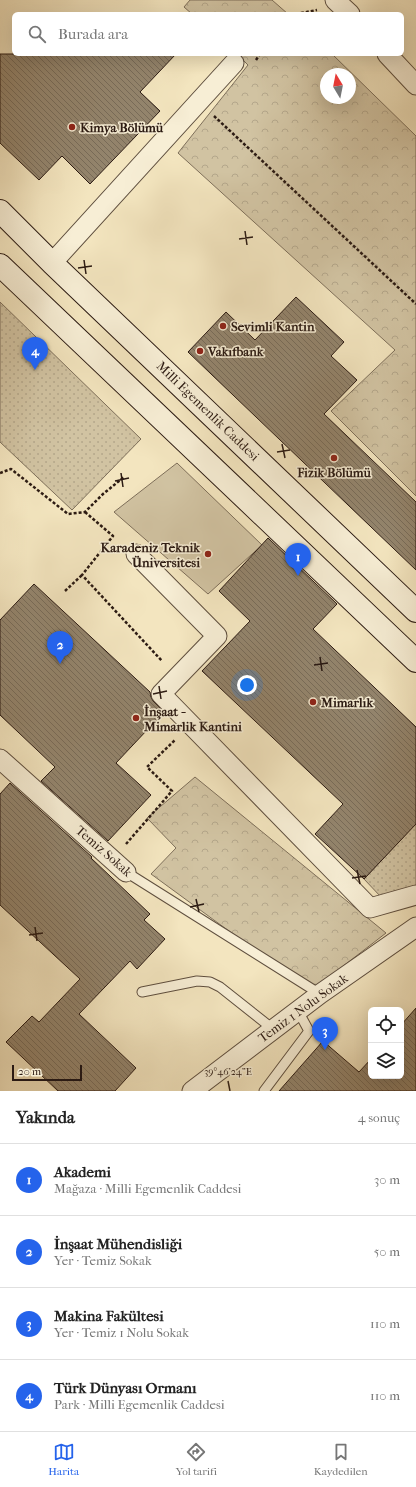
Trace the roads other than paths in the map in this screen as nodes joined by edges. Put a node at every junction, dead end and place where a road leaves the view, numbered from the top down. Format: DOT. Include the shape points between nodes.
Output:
graph roads {
  1 [pos="334,0"];
  2 [pos="348,12"];
  3 [pos="389,56"];
  4 [pos="234,63"];
  5 [pos="416,85"];
  6 [pos="0,211"];
  7 [pos="52,263"];
  8 [pos="0,265"];
  9 [pos="136,554"];
  10 [pos="416,611"];
  11 [pos="416,661"];
  12 [pos="0,759"];
  13 [pos="126,872"];
  14 [pos="416,895"];
  15 [pos="416,927"];
  16 [pos="142,992"];
  17 [pos="320,994"];
  18 [pos="298,1011"];
  19 [pos="273,1029"];
  20 [pos="192,1091"];
  21 [pos="264,1091"];
  1 -- 2 [label="street"];
  3 -- 5 [label="street"];
  4 -- 7 [label="street"];
  6 -- 7 [label="street, Milli Egemenlik Caddesi"];
  7 -- 10 [label="street, Milli Egemenlik Caddesi"];
  8 -- 11 [label="street"];
  9 -- 14 [label="street" via="217,636 161,694 370,908"];
  12 -- 13 [label="street, Temiz Sokak"];
  13 -- 17 [label="lane, Temiz Sokak"];
  15 -- 17 [label="street, Temiz 1 Nolu Sokak"];
  16 -- 19 [label="lane" via="197,981 210,982 220,986"];
  17 -- 18 [label="street, Temiz 1 Nolu Sokak"];
  18 -- 19 [label="street, Temiz 1 Nolu Sokak"];
  18 -- 21 [label="lane" via="309,1030"];
  19 -- 20 [label="street, Temiz 1 Nolu Sokak"];
}
